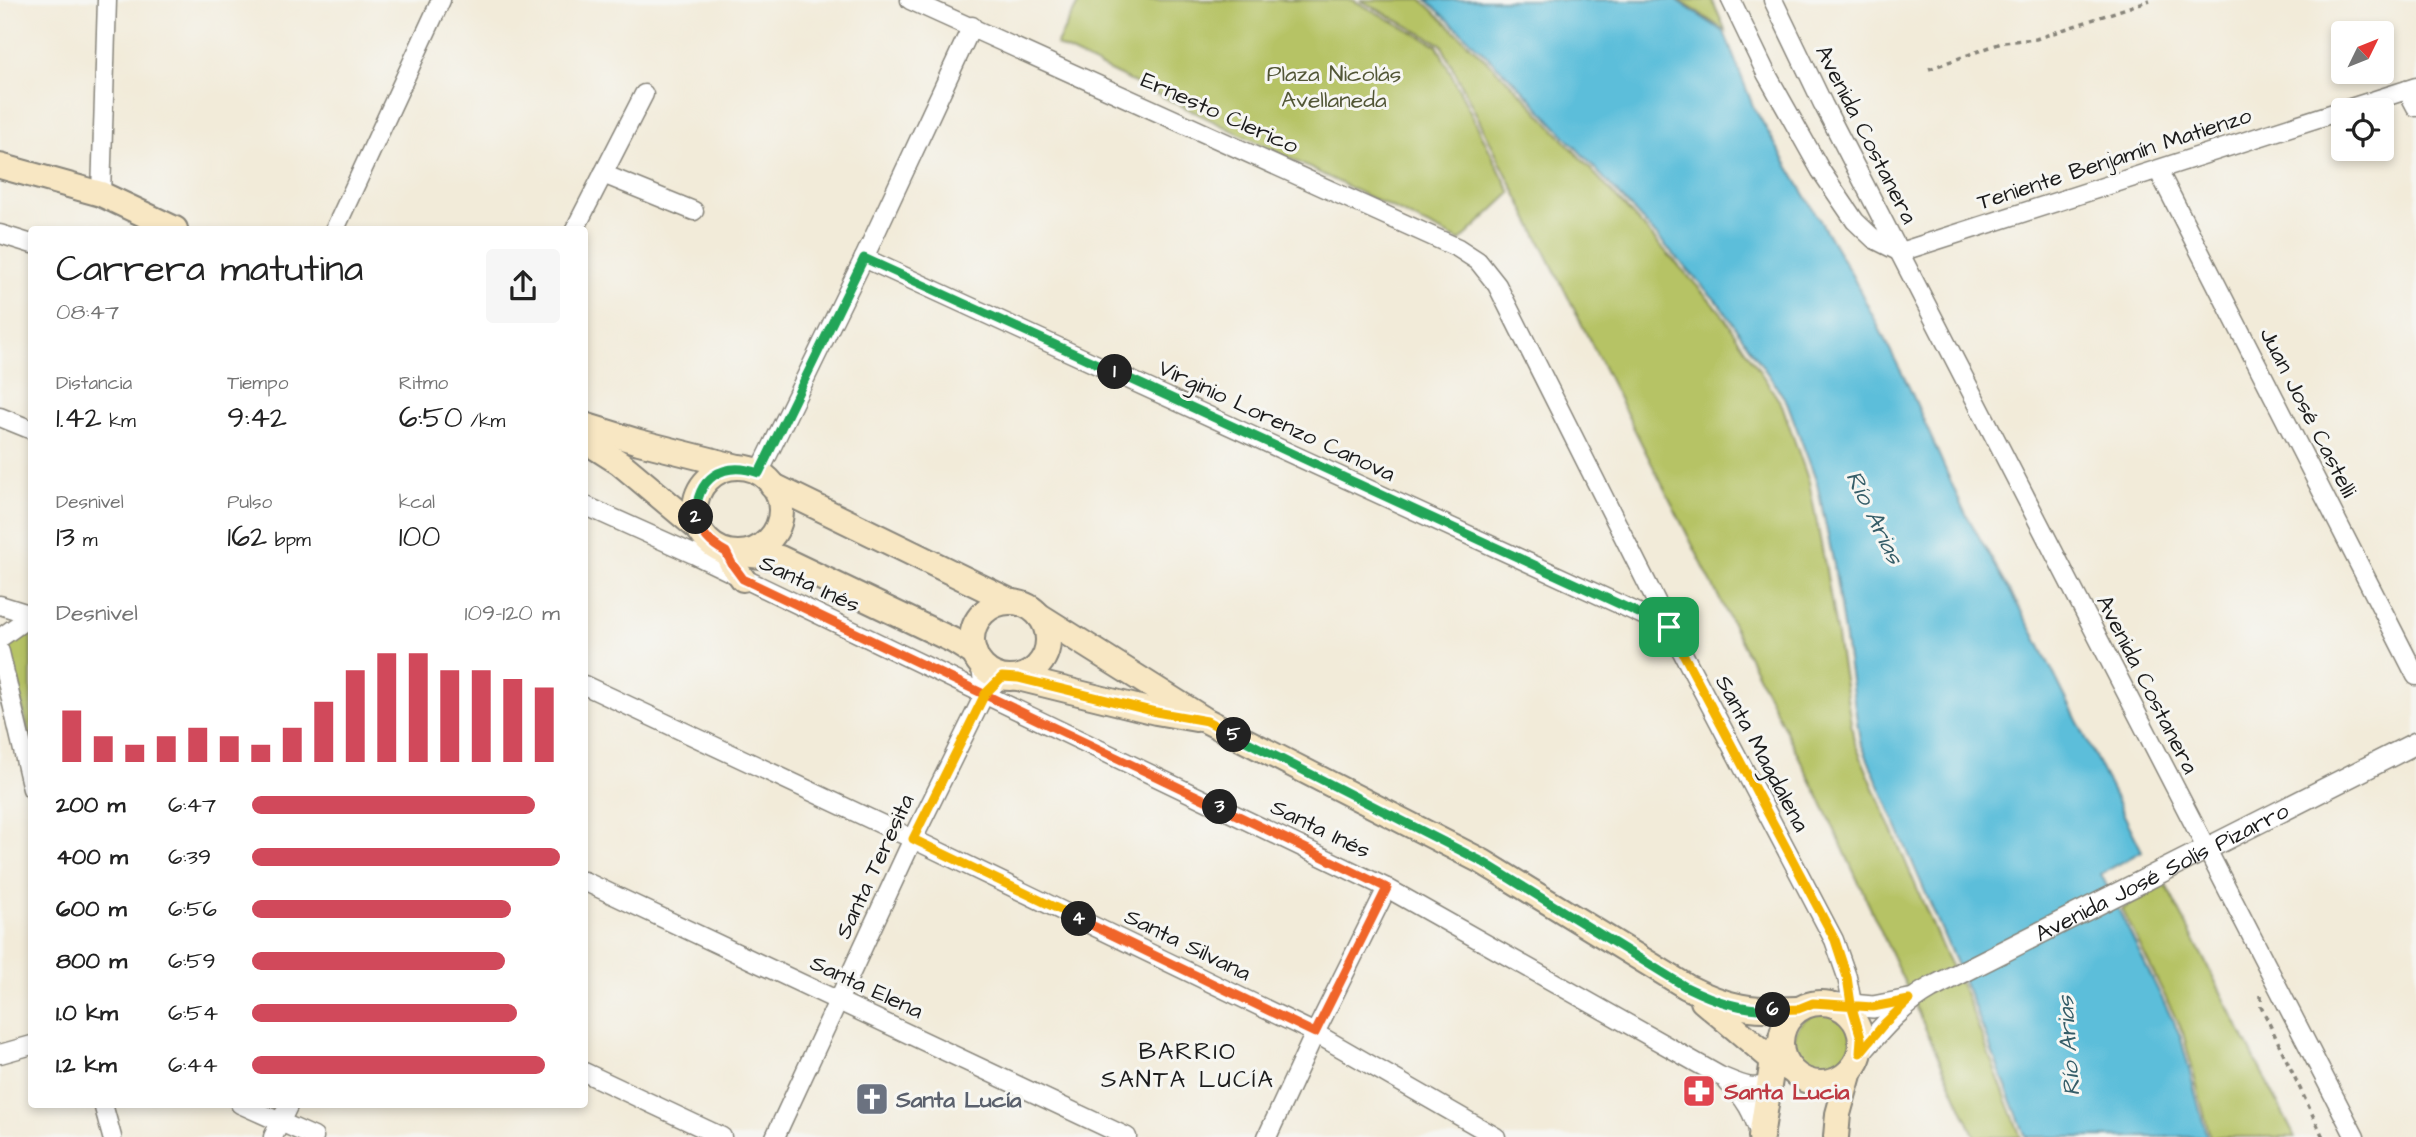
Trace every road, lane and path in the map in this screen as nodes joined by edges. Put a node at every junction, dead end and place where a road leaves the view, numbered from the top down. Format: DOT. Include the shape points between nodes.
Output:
graph roads {
  1 [pos="107,0"];
  2 [pos="441,0"];
  3 [pos="910,0"];
  4 [pos="1731,0"];
  5 [pos="1773,0"];
  6 [pos="2150,0"];
  7 [pos="972,26"];
  8 [pos="1929,69"];
  9 [pos="2412,88"];
  10 [pos="644,94"];
  11 [pos="2381,98"];
  12 [pos="2416,107"];
  13 [pos="2331,114"];
  14 [pos="0,166"];
  15 [pos="2158,170"];
  16 [pos="603,174"];
  17 [pos="102,194"];
  18 [pos="694,211"];
  19 [pos="170,226"];
  20 [pos="336,226"];
  21 [pos="577,226"];
  22 [pos="0,234"];
  23 [pos="28,243"];
  24 [pos="1900,251"];
  25 [pos="864,258"];
  26 [pos="1497,285"];
  27 [pos="0,417"];
  28 [pos="588,426"];
  29 [pos="28,428"];
  30 [pos="588,443"];
  31 [pos="757,475"];
  32 [pos="588,506"];
  33 [pos="714,547"];
  34 [pos="743,579"];
  35 [pos="1010,601"];
  36 [pos="0,605"];
  37 [pos="28,614"];
  38 [pos="1040,616"];
  39 [pos="28,618"];
  40 [pos="1669,627"];
  41 [pos="0,638"];
  42 [pos="0,652"];
  43 [pos="977,658"];
  44 [pos="2416,676"];
  45 [pos="1002,683"];
  46 [pos="588,687"];
  47 [pos="1207,721"];
  48 [pos="2416,743"];
  49 [pos="28,772"];
  50 [pos="913,839"];
  51 [pos="2205,849"];
  52 [pos="588,883"];
  53 [pos="1387,888"];
  54 [pos="1686,987"];
  55 [pos="2260,992"];
  56 [pos="839,999"];
  57 [pos="1909,1000"];
  58 [pos="1798,1009"];
  59 [pos="1846,1010"];
  60 [pos="1315,1033"];
  61 [pos="28,1046"];
  62 [pos="0,1054"];
  63 [pos="1855,1062"];
  64 [pos="1778,1063"];
  65 [pos="588,1074"];
  66 [pos="1720,1076"];
  67 [pos="104,1108"];
  68 [pos="246,1108"];
  69 [pos="287,1108"];
  70 [pos="1837,1125"];
  71 [pos="277,1129"];
  72 [pos="112,1137"];
  73 [pos="314,1137"];
  74 [pos="722,1137"];
  75 [pos="775,1137"];
  76 [pos="1127,1137"];
  77 [pos="1267,1137"];
  78 [pos="1496,1137"];
  79 [pos="1761,1137"];
  80 [pos="1824,1137"];
  81 [pos="2323,1137"];
  82 [pos="2355,1137"];
  1 -- 17 [label="street"];
  2 -- 20 [label="street"];
  3 -- 7 [label="street, Ernesto Clerico"];
  4 -- 24 [label="street, Avenida Costanera" via="1766,73 1855,222 1874,239"];
  5 -- 24 [label="street, Avenida Costanera"];
  6 -- 8 [label="path"];
  7 -- 25 [label="street"];
  7 -- 26 [label="street, Ernesto Clerico" via="1458,248 1478,261"];
  9 -- 11 [label="street, Teniente Benjamín Matienzo"];
  9 -- 12 [label="street"];
  10 -- 16 [label="street"];
  13 -- 15 [label="street, Teniente Benjamín Matienzo"];
  14 -- 17 [label="main road"];
  15 -- 24 [label="street, Teniente Benjamín Matienzo"];
  15 -- 44 [label="street, Juan José Castelli"];
  16 -- 18 [label="street"];
  16 -- 21 [label="street"];
  17 -- 19 [label="main road"];
  22 -- 23 [label="street"];
  24 -- 51 [label="street, Avenida Costanera"];
  25 -- 31 [label="street"];
  25 -- 40 [label="street, Virginio Lorenzo Canova"];
  26 -- 40 [label="street, Santa Magdalena"];
  27 -- 29 [label="street"];
  28 -- 31 [label="main road"];
  30 -- 33 [label="main road" via="620,463"];
  31 -- 33 [label="main road" via="724,470 702,488 696,516"];
  31 -- 33 [label="main road" via="779,497 779,523 773,536 752,551"];
  31 -- 35 [label="main road"];
  32 -- 33 [label="street, Santa Inés"];
  33 -- 34 [label="street, Santa Inés"];
  33 -- 34 [label="main road"];
  33 -- 43 [label="main road" via="779,558 954,641"];
  34 -- 45 [label="street, Santa Inés"];
  35 -- 38 [label="main road"];
  35 -- 43 [label="main road" via="998,603 978,618 972,642"];
  36 -- 37 [label="street"];
  38 -- 45 [label="main road" via="1047,627 1047,653 1030,673"];
  38 -- 47 [label="main road"];
  39 -- 41 [label="street"];
  40 -- 59 [label="street, Santa Magdalena" via="1835,940 1847,977"];
  42 -- 49 [label="street"];
  43 -- 45 [label="main road"];
  45 -- 47 [label="main road"];
  45 -- 50 [label="street, Santa Teresita"];
  45 -- 53 [label="street, Santa Inés"];
  46 -- 50 [label="street, Santa Silvana"];
  47 -- 54 [label="main road" via="1483,862"];
  48 -- 51 [label="street, Avenida José Solís Pizarro"];
  50 -- 56 [label="street, Santa Teresita"];
  50 -- 60 [label="street, Santa Silvana"];
  51 -- 57 [label="street, Avenida José Solís Pizarro"];
  51 -- 82 [label="street, Avenida Costanera"];
  52 -- 56 [label="street, Santa Elena"];
  53 -- 60 [label="street"];
  53 -- 66 [label="street, Santa Inés"];
  54 -- 58 [label="main road" via="1746,1009"];
  54 -- 64 [label="main road"];
  55 -- 81 [label="path" via="2261,1006"];
  56 -- 75 [label="street, Santa Teresita"];
  56 -- 76 [label="street, Santa Elena"];
  57 -- 59 [label="street, Avenida José Solís Pizarro"];
  57 -- 63 [label="street, Avenida José Solís Pizarro"];
  58 -- 59 [label="main road" via="1813,1003"];
  58 -- 64 [label="main road" via="1785,1023"];
  59 -- 63 [label="main road" via="1861,1038"];
  60 -- 77 [label="street"];
  60 -- 78 [label="street, Santa Silvana"];
  61 -- 62 [label="street"];
  63 -- 64 [label="main road" via="1836,1081 1819,1084 1803,1080"];
  63 -- 70 [label="main road"];
  64 -- 66 [label="street, Santa Inés" via="1760,1088"];
  64 -- 79 [label="main road"];
  65 -- 74 [label="street"];
  66 -- 79 [label="street, Santa Inés" via="1750,1107"];
  67 -- 72 [label="street"];
  68 -- 71 [label="street"];
  69 -- 71 [label="street"];
  70 -- 80 [label="main road"];
  71 -- 73 [label="street"];
}
